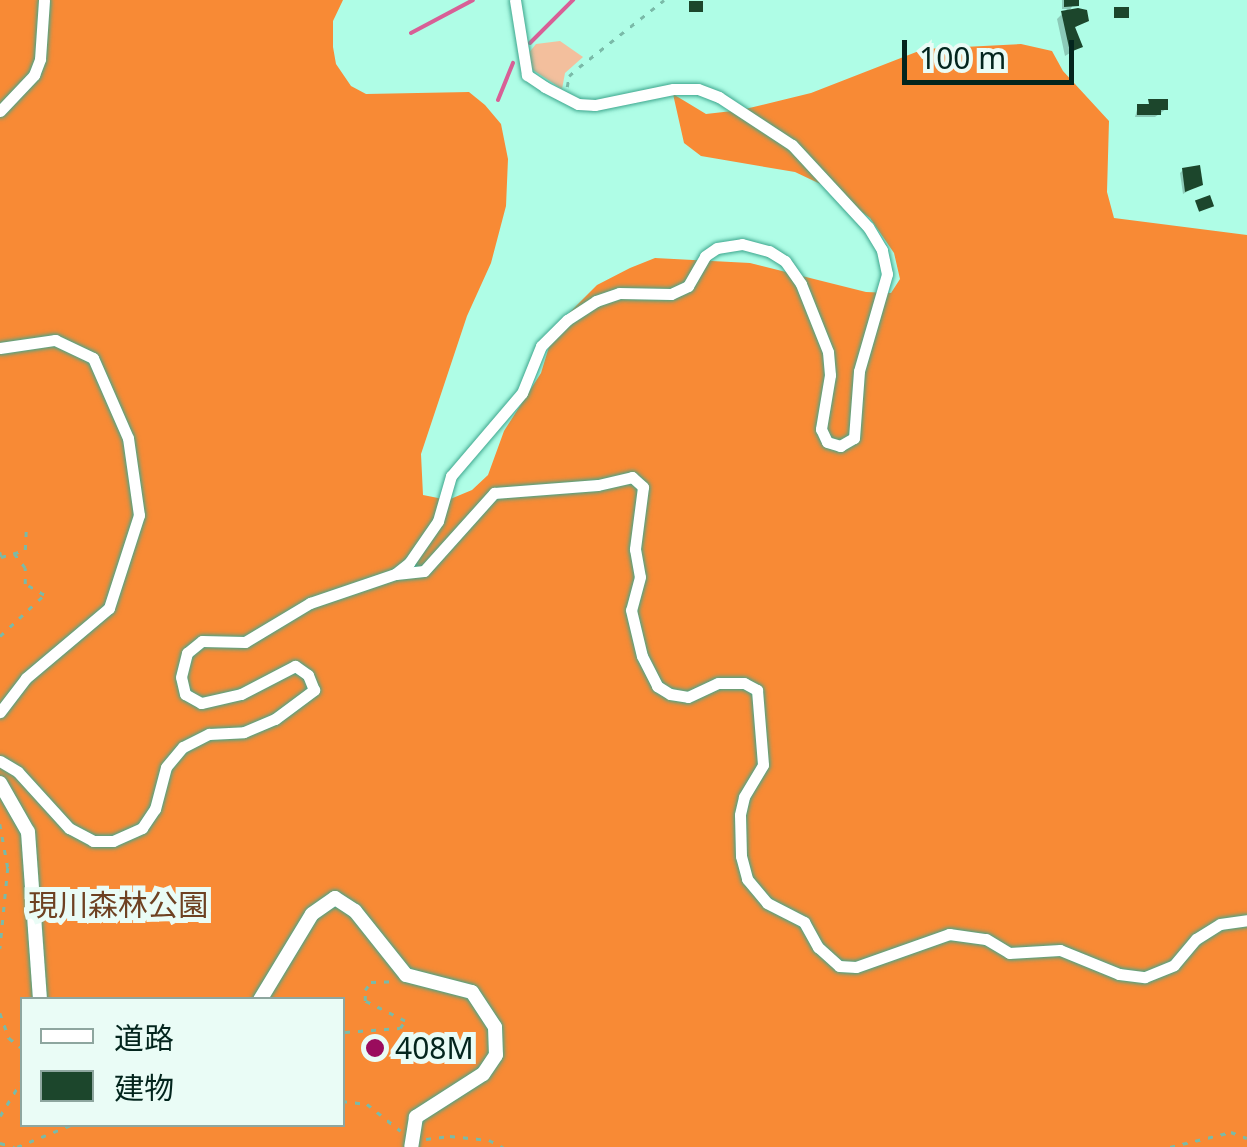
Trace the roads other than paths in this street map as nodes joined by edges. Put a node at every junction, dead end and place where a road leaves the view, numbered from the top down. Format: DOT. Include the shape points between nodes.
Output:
graph roads {
  1 [pos="44,0"];
  2 [pos="515,0"];
  3 [pos="0,111"];
  4 [pos="0,348"];
  5 [pos="394,574"];
  6 [pos="0,712"];
  7 [pos="0,761"];
  8 [pos="0,783"];
  9 [pos="1247,920"];
  10 [pos="40,997"];
  11 [pos="262,997"];
  12 [pos="410,1142"];
  1 -- 3 [label="street" via="34,75"];
  2 -- 5 [label="street" via="526,75 564,98 595,105 698,89 792,145 875,239 886,274 858,371 854,438 840,446 827,442 820,428 828,352 785,261 742,244 718,248 704,256 688,286 672,294 619,293 596,301 541,346 522,393 462,458 438,522 410,563"];
  4 -- 6 [label="street" via="55,340 93,358 128,438 140,515 109,608 26,678"];
  5 -- 7 [label="street" via="310,603 244,642 202,641 187,653 185,694 201,702 241,694 295,666 308,674 314,690 275,719 183,747 166,767 155,809 128,835 93,841 70,828"];
  5 -- 9 [label="street" via="424,570 494,492 598,485 632,476 643,487 640,578 631,610 642,656 657,686 670,694 688,697 718,683 757,690 763,764 740,815 747,880 754,894 804,922 839,966 856,967 949,934 986,939 1009,953 1060,950 1118,974 1145,977 1174,965 1220,924"];
  8 -- 10 [label="street" via="28,832"];
  11 -- 12 [label="street" via="312,914 335,898 355,910 399,970 472,992 488,1012 496,1055 483,1074 416,1117"];
}
